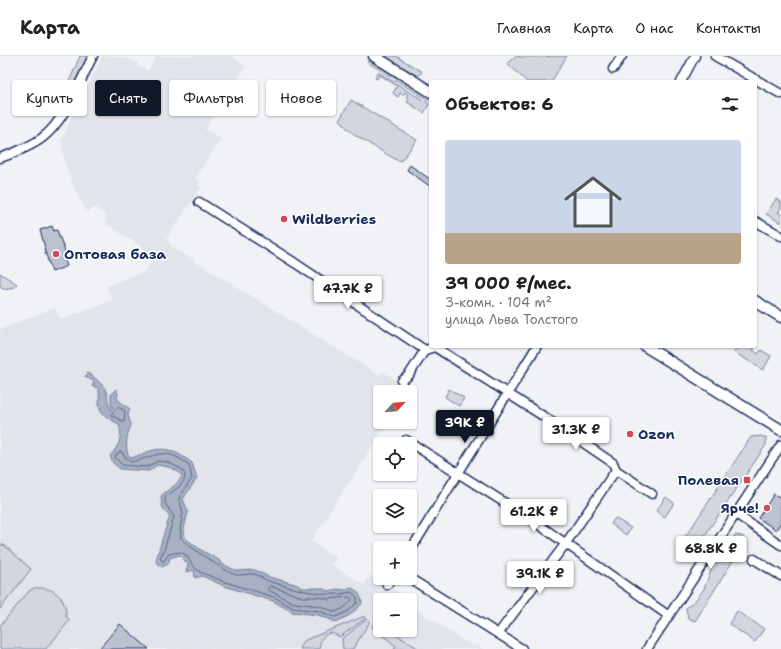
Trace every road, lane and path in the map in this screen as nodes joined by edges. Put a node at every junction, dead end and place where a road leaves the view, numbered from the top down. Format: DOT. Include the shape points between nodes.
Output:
graph roads {
  1 [pos="93,56"];
  2 [pos="374,56"];
  3 [pos="622,56"];
  4 [pos="695,56"];
  5 [pos="715,56"];
  6 [pos="613,69"];
  7 [pos="682,80"];
  8 [pos="757,80"];
  9 [pos="757,80"];
  10 [pos="429,91"];
  11 [pos="781,94"];
  12 [pos="0,158"];
  13 [pos="199,202"];
  14 [pos="757,222"];
  15 [pos="781,236"];
  16 [pos="757,302"];
  17 [pos="781,317"];
  18 [pos="432,348"];
  19 [pos="437,348"];
  20 [pos="536,348"];
  21 [pos="648,348"];
  22 [pos="425,350"];
  23 [pos="402,381"];
  24 [pos="508,394"];
  25 [pos="781,430"];
  26 [pos="781,445"];
  27 [pos="417,447"];
  28 [pos="616,470"];
  29 [pos="458,474"];
  30 [pos="652,494"];
  31 [pos="736,514"];
  32 [pos="417,541"];
  33 [pos="566,543"];
  34 [pos="781,545"];
  35 [pos="754,559"];
  36 [pos="781,576"];
  37 [pos="417,583"];
  38 [pos="669,616"];
  39 [pos="498,634"];
  40 [pos="522,649"];
  41 [pos="647,649"];
  1 -- 12 [label="street" via="63,112 47,134 34,143"];
  2 -- 10 [label="main road"];
  3 -- 6 [label="street"];
  4 -- 7 [label="street"];
  5 -- 8 [label="street"];
  9 -- 11 [label="street"];
  13 -- 22 [label="street" via="295,262"];
  14 -- 15 [label="street"];
  16 -- 17 [label="main road"];
  18 -- 22 [label="street"];
  19 -- 24 [label="street"];
  20 -- 24 [label="street"];
  21 -- 25 [label="main road"];
  22 -- 23 [label="street" via="409,375"];
  24 -- 28 [label="street" via="613,463"];
  24 -- 29 [label="street"];
  26 -- 31 [label="street"];
  27 -- 29 [label="street"];
  28 -- 30 [label="street"];
  28 -- 33 [label="street"];
  29 -- 32 [label="street"];
  29 -- 33 [label="street"];
  31 -- 34 [label="street"];
  31 -- 38 [label="street"];
  33 -- 38 [label="street"];
  33 -- 39 [label="street"];
  35 -- 36 [label="street"];
  37 -- 39 [label="street"];
  38 -- 41 [label="street"];
  39 -- 40 [label="street"];
}
